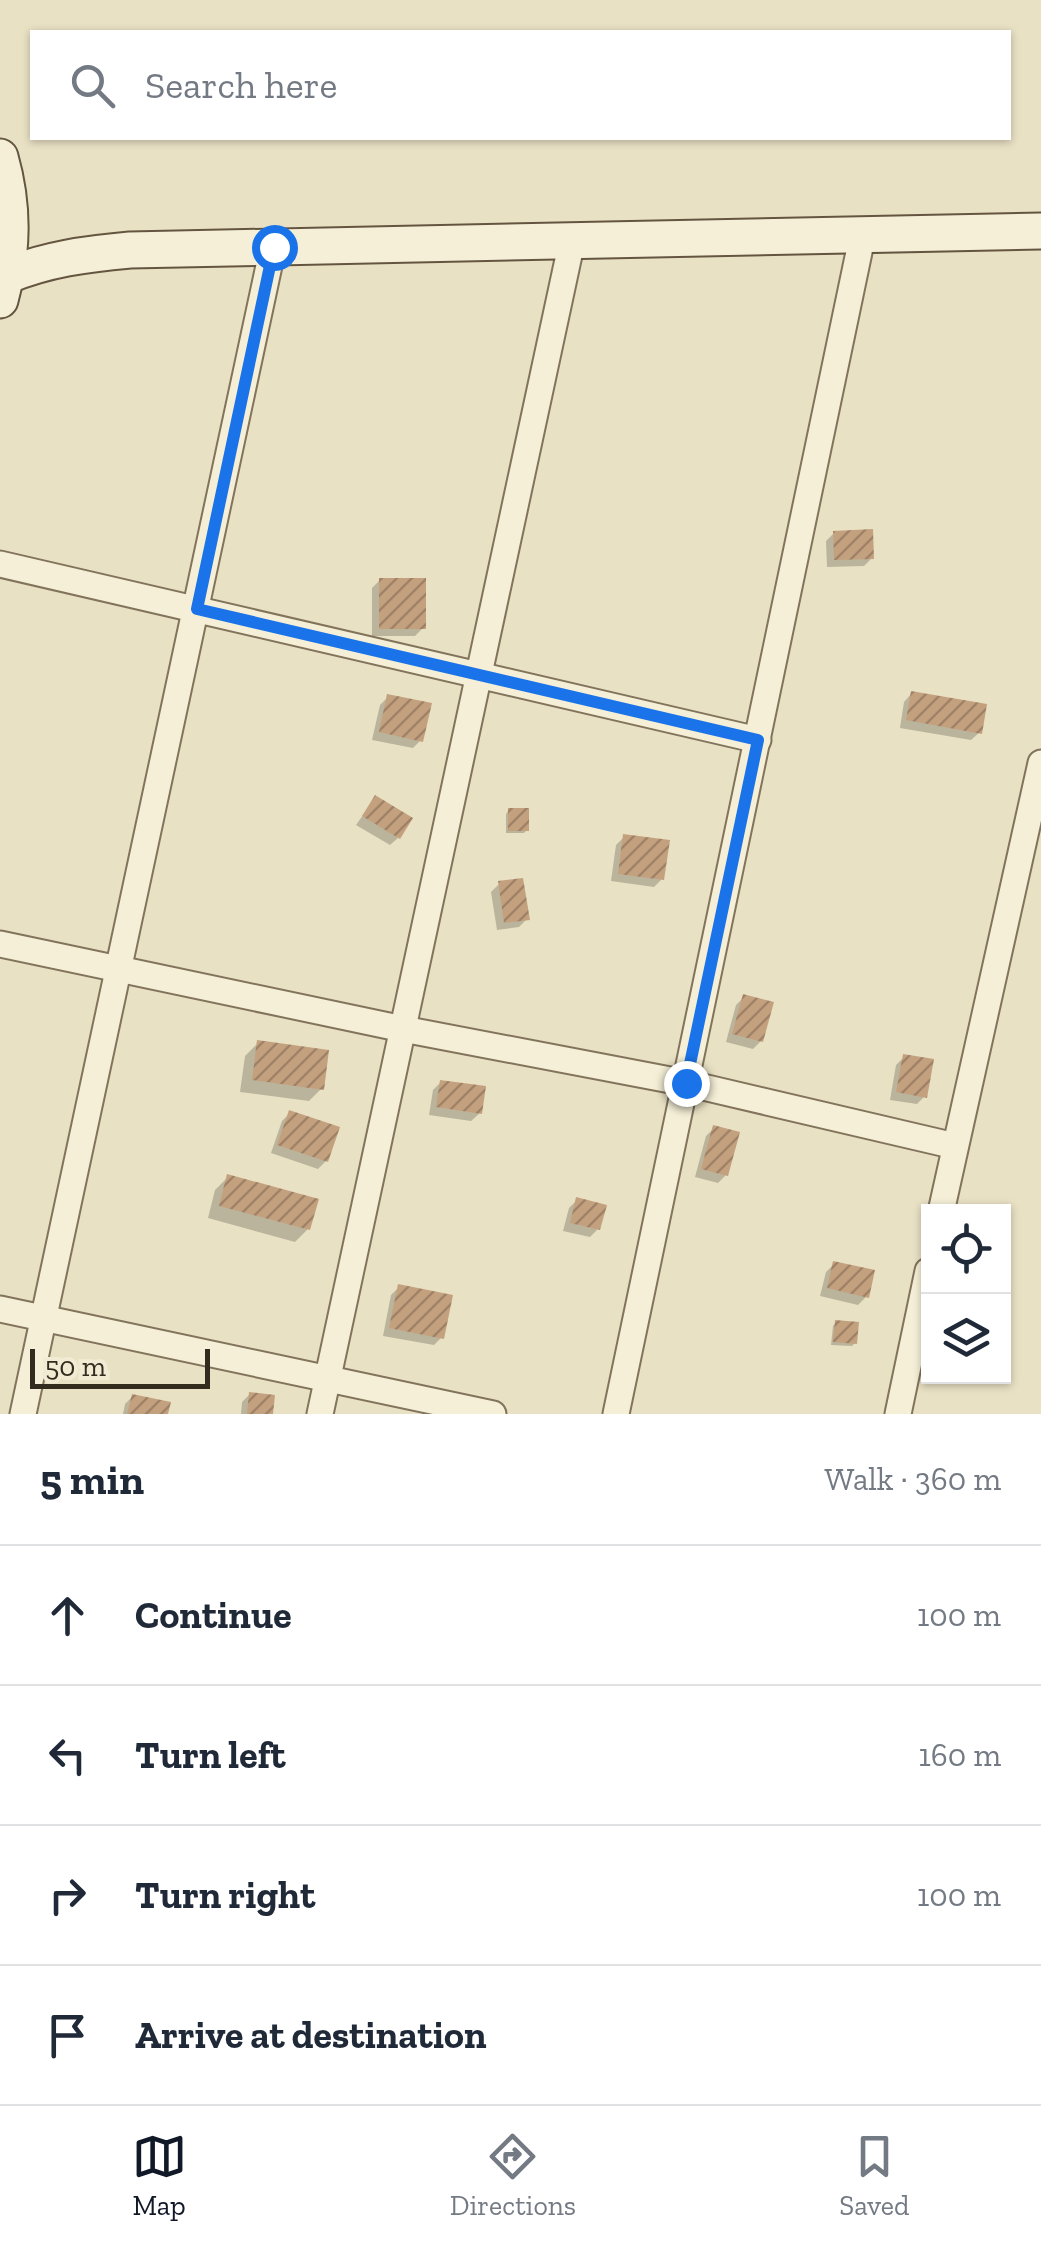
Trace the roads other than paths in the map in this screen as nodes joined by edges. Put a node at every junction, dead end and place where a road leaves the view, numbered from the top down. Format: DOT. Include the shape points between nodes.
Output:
graph roads {
  1 [pos="0,157"];
  2 [pos="1041,231"];
  3 [pos="863,233"];
  4 [pos="572,241"];
  5 [pos="274,247"];
  6 [pos="2,286"];
  7 [pos="0,564"];
  8 [pos="197,609"];
  9 [pos="480,674"];
  10 [pos="758,740"];
  11 [pos="1041,763"];
  12 [pos="0,944"];
  13 [pos="121,968"];
  14 [pos="403,1029"];
  15 [pos="686,1083"];
  16 [pos="956,1146"];
  17 [pos="943,1204"];
  18 [pos="923,1294"];
  19 [pos="0,1309"];
  20 [pos="44,1318"];
  21 [pos="328,1378"];
  22 [pos="23,1414"];
  23 [pos="320,1414"];
  24 [pos="493,1414"];
  25 [pos="616,1414"];
  26 [pos="898,1414"];
  1 -- 6 [label="street" via="11,237"];
  2 -- 3 [label="street"];
  3 -- 4 [label="street"];
  3 -- 10 [label="street"];
  4 -- 5 [label="street"];
  4 -- 9 [label="street"];
  5 -- 6 [label="street" via="80,254 38,264"];
  5 -- 8 [label="street"];
  7 -- 8 [label="street"];
  8 -- 9 [label="street"];
  8 -- 13 [label="street"];
  9 -- 10 [label="street"];
  9 -- 14 [label="street"];
  10 -- 15 [label="street"];
  11 -- 16 [label="street"];
  12 -- 13 [label="street"];
  13 -- 14 [label="street"];
  13 -- 20 [label="street"];
  14 -- 15 [label="street"];
  14 -- 21 [label="street"];
  15 -- 16 [label="street"];
  15 -- 25 [label="street"];
  16 -- 17 [label="street"];
  18 -- 26 [label="street"];
  19 -- 20 [label="street"];
  20 -- 21 [label="street"];
  20 -- 22 [label="street"];
  21 -- 23 [label="street"];
  21 -- 24 [label="street"];
}
